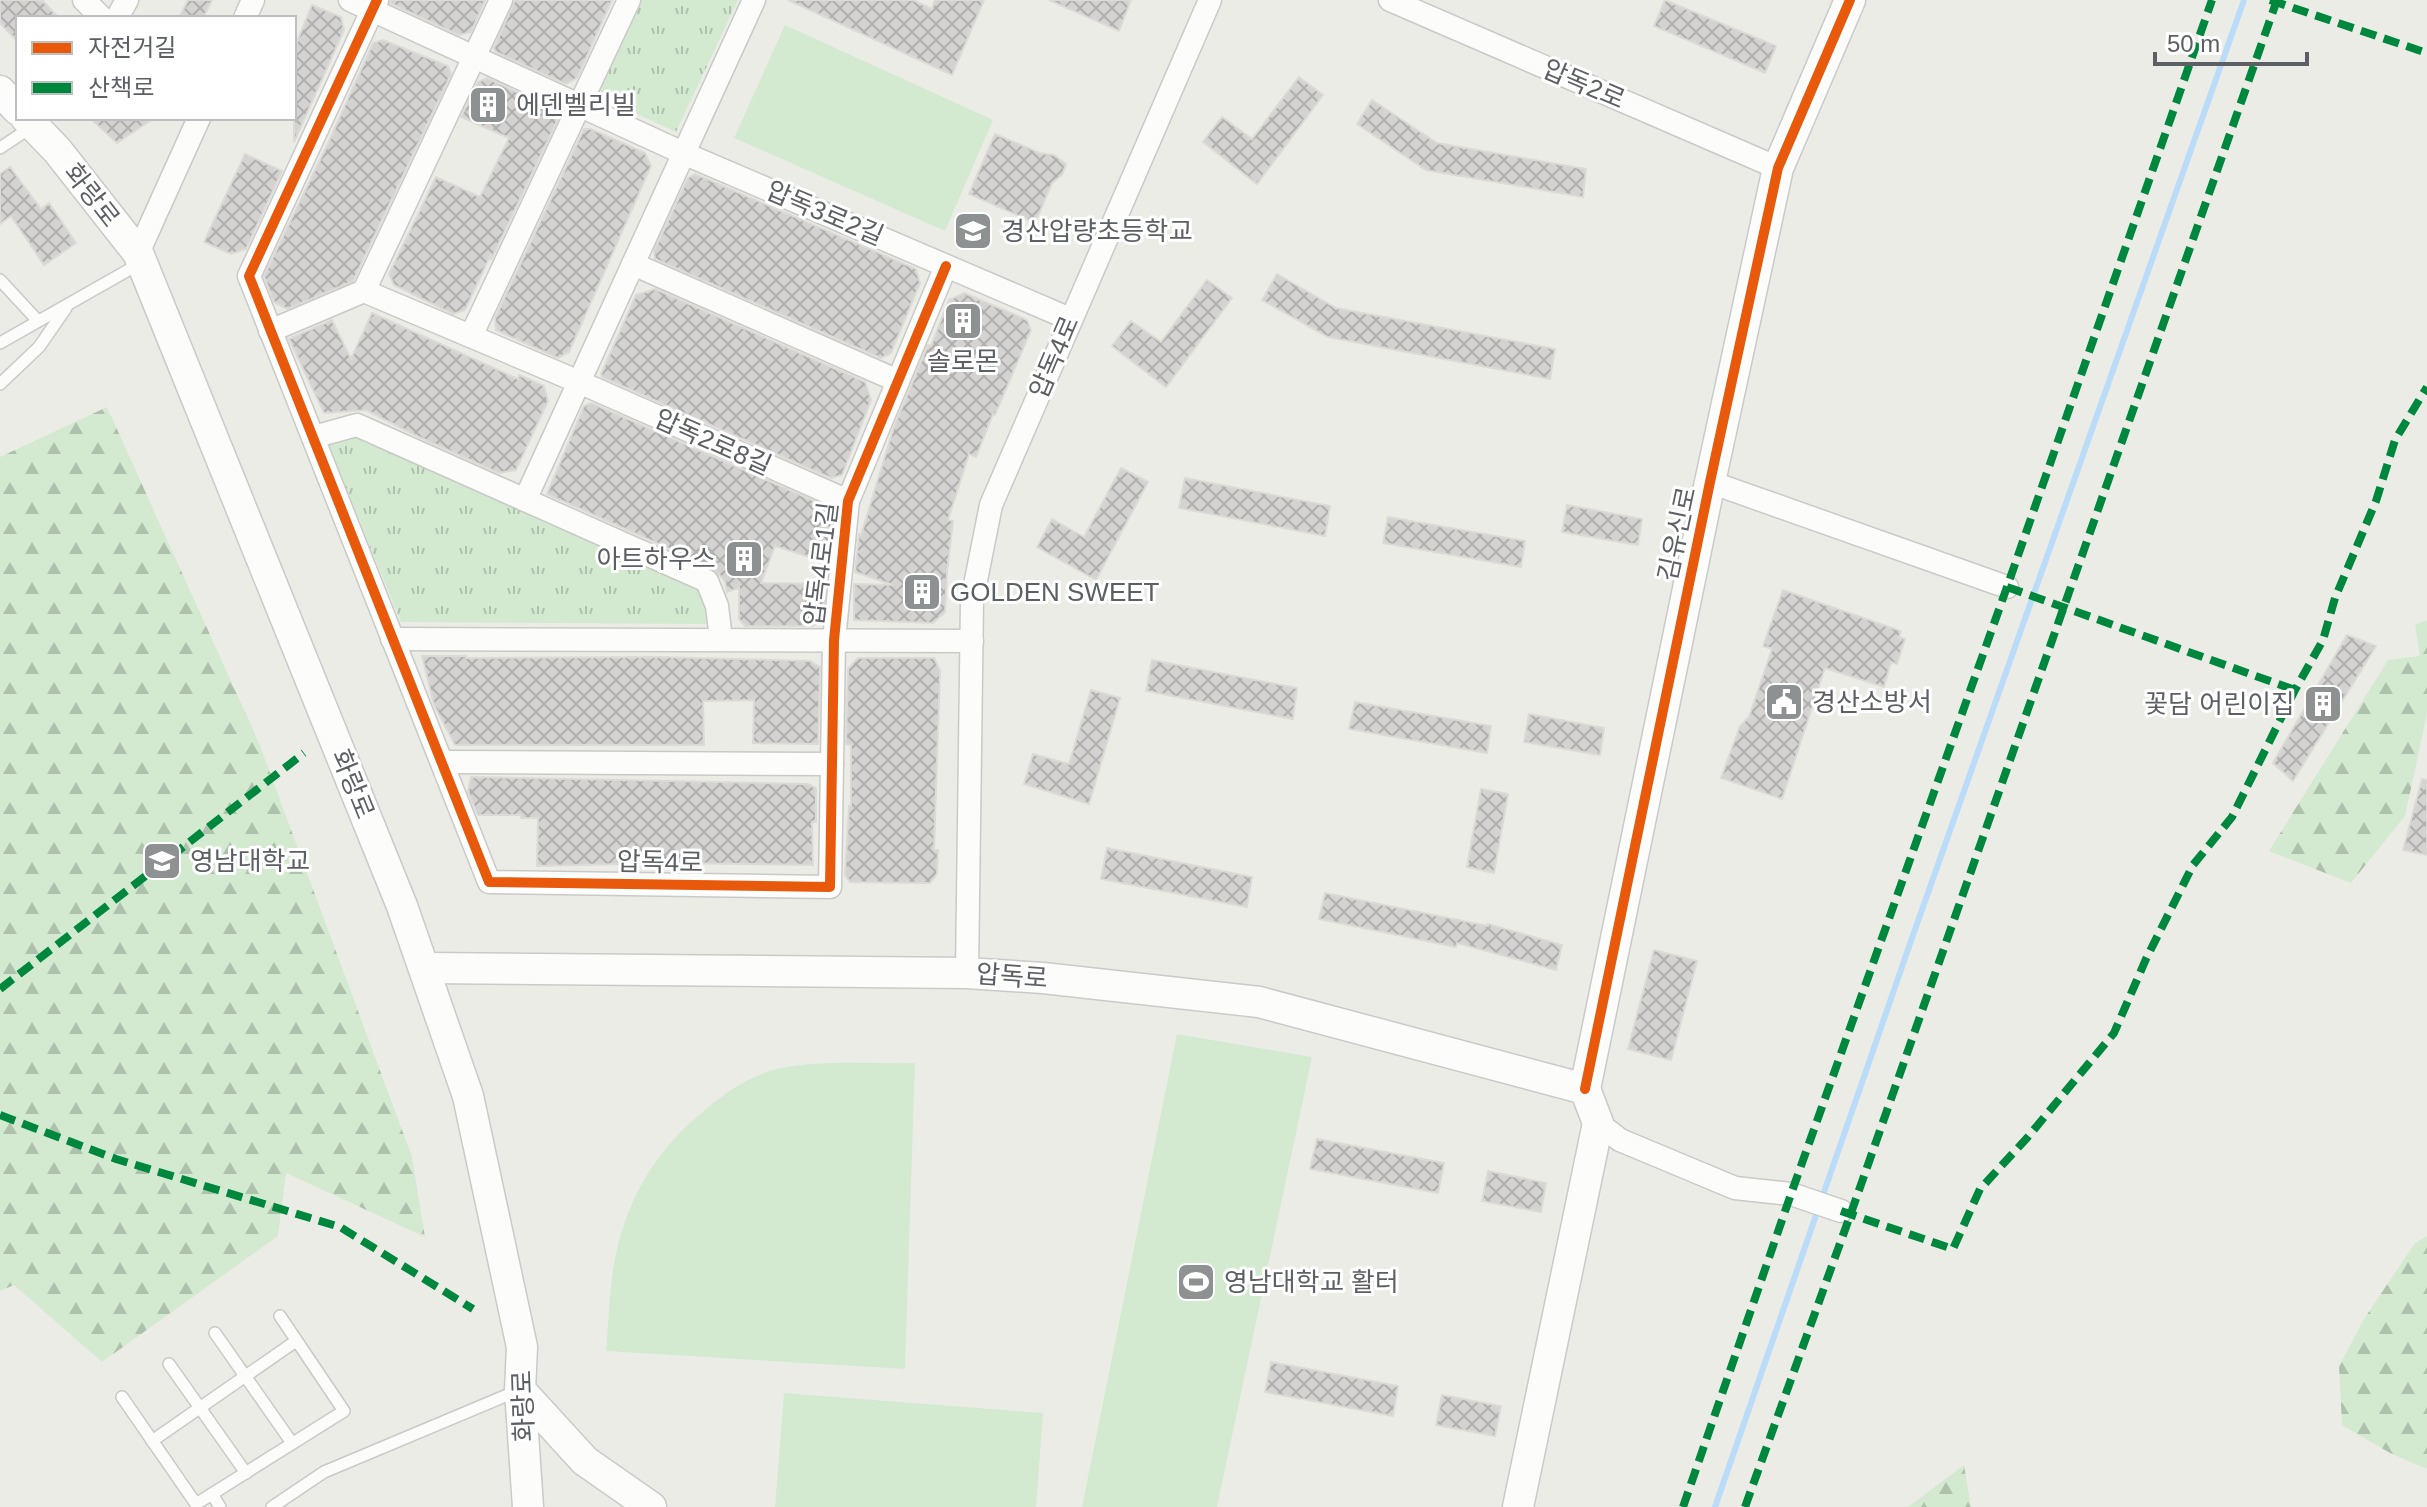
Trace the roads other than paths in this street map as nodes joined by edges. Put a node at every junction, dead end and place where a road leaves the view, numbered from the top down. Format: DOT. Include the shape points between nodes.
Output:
graph roads {
  1 [pos="84,0"];
  2 [pos="350,0"];
  3 [pos="501,0"];
  4 [pos="629,0"];
  5 [pos="754,0"];
  6 [pos="1210,0"];
  7 [pos="1390,0"];
  8 [pos="1850,0"];
  9 [pos="375,5"];
  10 [pos="100,16"];
  11 [pos="474,58"];
  12 [pos="0,91"];
  13 [pos="580,106"];
  14 [pos="16,108"];
  15 [pos="24,120"];
  16 [pos="28,120"];
  17 [pos="198,120"];
  18 [pos="0,148"];
  19 [pos="683,153"];
  20 [pos="1778,168"];
  21 [pos="140,258"];
  22 [pos="633,264"];
  23 [pos="946,266"];
  24 [pos="0,280"];
  25 [pos="364,291"];
  26 [pos="69,304"];
  27 [pos="1070,319"];
  28 [pos="38,321"];
  29 [pos="270,331"];
  30 [pos="471,336"];
  31 [pos="0,343"];
  32 [pos="898,381"];
  33 [pos="579,382"];
  34 [pos="0,384"];
  35 [pos="313,437"];
  36 [pos="1710,482"];
  37 [pos="525,500"];
  38 [pos="848,501"];
  39 [pos="2007,587"];
  40 [pos="392,639"];
  41 [pos="721,639"];
  42 [pos="834,640"];
  43 [pos="972,641"];
  44 [pos="442,762"];
  45 [pos="832,764"];
  46 [pos="830,887"];
  47 [pos="426,968"];
  48 [pos="967,973"];
  49 [pos="1585,1089"];
  50 [pos="1598,1123"];
  51 [pos="1841,1211"];
  52 [pos="280,1316"];
  53 [pos="215,1333"];
  54 [pos="296,1341"];
  55 [pos="169,1364"];
  56 [pos="245,1375"];
  57 [pos="520,1390"];
  58 [pos="122,1397"];
  59 [pos="199,1407"];
  60 [pos="152,1441"];
  61 [pos="292,1443"];
  62 [pos="246,1473"];
  63 [pos="212,1494"];
  64 [pos="220,1507"];
  65 [pos="272,1507"];
  66 [pos="528,1507"];
  67 [pos="651,1507"];
  68 [pos="1518,1507"];
  1 -- 10 [label="street"];
  2 -- 9 [label="street, 압독3로2길"];
  3 -- 11 [label="street"];
  4 -- 13 [label="street"];
  5 -- 19 [label="street"];
  6 -- 27 [label="street, 압독4로"];
  7 -- 20 [label="street, 압독2로"];
  8 -- 20 [label="street, 김유신로"];
  9 -- 11 [label="street, 압독3로2길"];
  9 -- 29 [label="street" via="249,276"];
  11 -- 13 [label="street, 압독3로2길"];
  11 -- 25 [label="street"];
  12 -- 14 [label="street, 화랑로"];
  13 -- 19 [label="street, 압독3로2길"];
  13 -- 30 [label="street"];
  15 -- 18 [label="lane"];
  16 -- 21 [label="street, 화랑로"];
  17 -- 21 [label="street"];
  19 -- 22 [label="street"];
  19 -- 23 [label="street, 압독3로2길"];
  20 -- 36 [label="street, 김유신로"];
  21 -- 26 [label="lane"];
  21 -- 47 [label="street, 화랑로"];
  22 -- 32 [label="street"];
  22 -- 33 [label="street"];
  23 -- 27 [label="street, 압독3로2길"];
  23 -- 32 [label="street, 압독4로1길"];
  24 -- 28 [label="lane"];
  25 -- 29 [label="street"];
  25 -- 30 [label="street, 압독2로8길"];
  26 -- 28 [label="lane"];
  26 -- 34 [label="lane" via="39,347"];
  27 -- 43 [label="street, 압독4로" via="991,505 972,600"];
  28 -- 31 [label="lane"];
  29 -- 35 [label="street"];
  30 -- 33 [label="street, 압독2로8길"];
  32 -- 38 [label="street, 압독4로1길"];
  33 -- 37 [label="street"];
  33 -- 38 [label="street, 압독2로8길"];
  35 -- 37 [label="street" via="357,425"];
  35 -- 40 [label="street"];
  36 -- 39 [label="street"];
  36 -- 49 [label="street, 김유신로"];
  37 -- 41 [label="street" via="707,581"];
  38 -- 42 [label="street, 압독4로1길"];
  40 -- 41 [label="street, 압독4로1길"];
  40 -- 44 [label="street"];
  41 -- 42 [label="street, 압독4로1길"];
  42 -- 43 [label="street, 압독4로1길"];
  42 -- 45 [label="street, 압독4로1길"];
  43 -- 48 [label="street, 압독4로"];
  44 -- 45 [label="street"];
  44 -- 46 [label="street, 압독4로" via="489,882"];
  45 -- 46 [label="street, 압독4로1길"];
  47 -- 48 [label="street, 압독로"];
  47 -- 57 [label="street, 화랑로" via="468,1096 522,1347"];
  48 -- 49 [label="street, 압독로" via="1259,1002"];
  49 -- 50 [label="street"];
  50 -- 51 [label="street" via="1620,1140 1735,1188 1791,1194"];
  50 -- 68 [label="street"];
  52 -- 54 [label="lane"];
  53 -- 56 [label="lane"];
  54 -- 56 [label="lane"];
  54 -- 61 [label="lane" via="344,1411"];
  55 -- 59 [label="lane"];
  56 -- 59 [label="lane"];
  56 -- 61 [label="lane"];
  57 -- 65 [label="lane" via="324,1472"];
  57 -- 66 [label="street, 화랑로"];
  57 -- 67 [label="street" via="585,1461"];
  58 -- 60 [label="lane"];
  59 -- 60 [label="lane"];
  59 -- 62 [label="lane"];
  60 -- 63 [label="lane" via="196,1504"];
  61 -- 62 [label="lane"];
  62 -- 63 [label="lane"];
  63 -- 64 [label="lane"];
}
